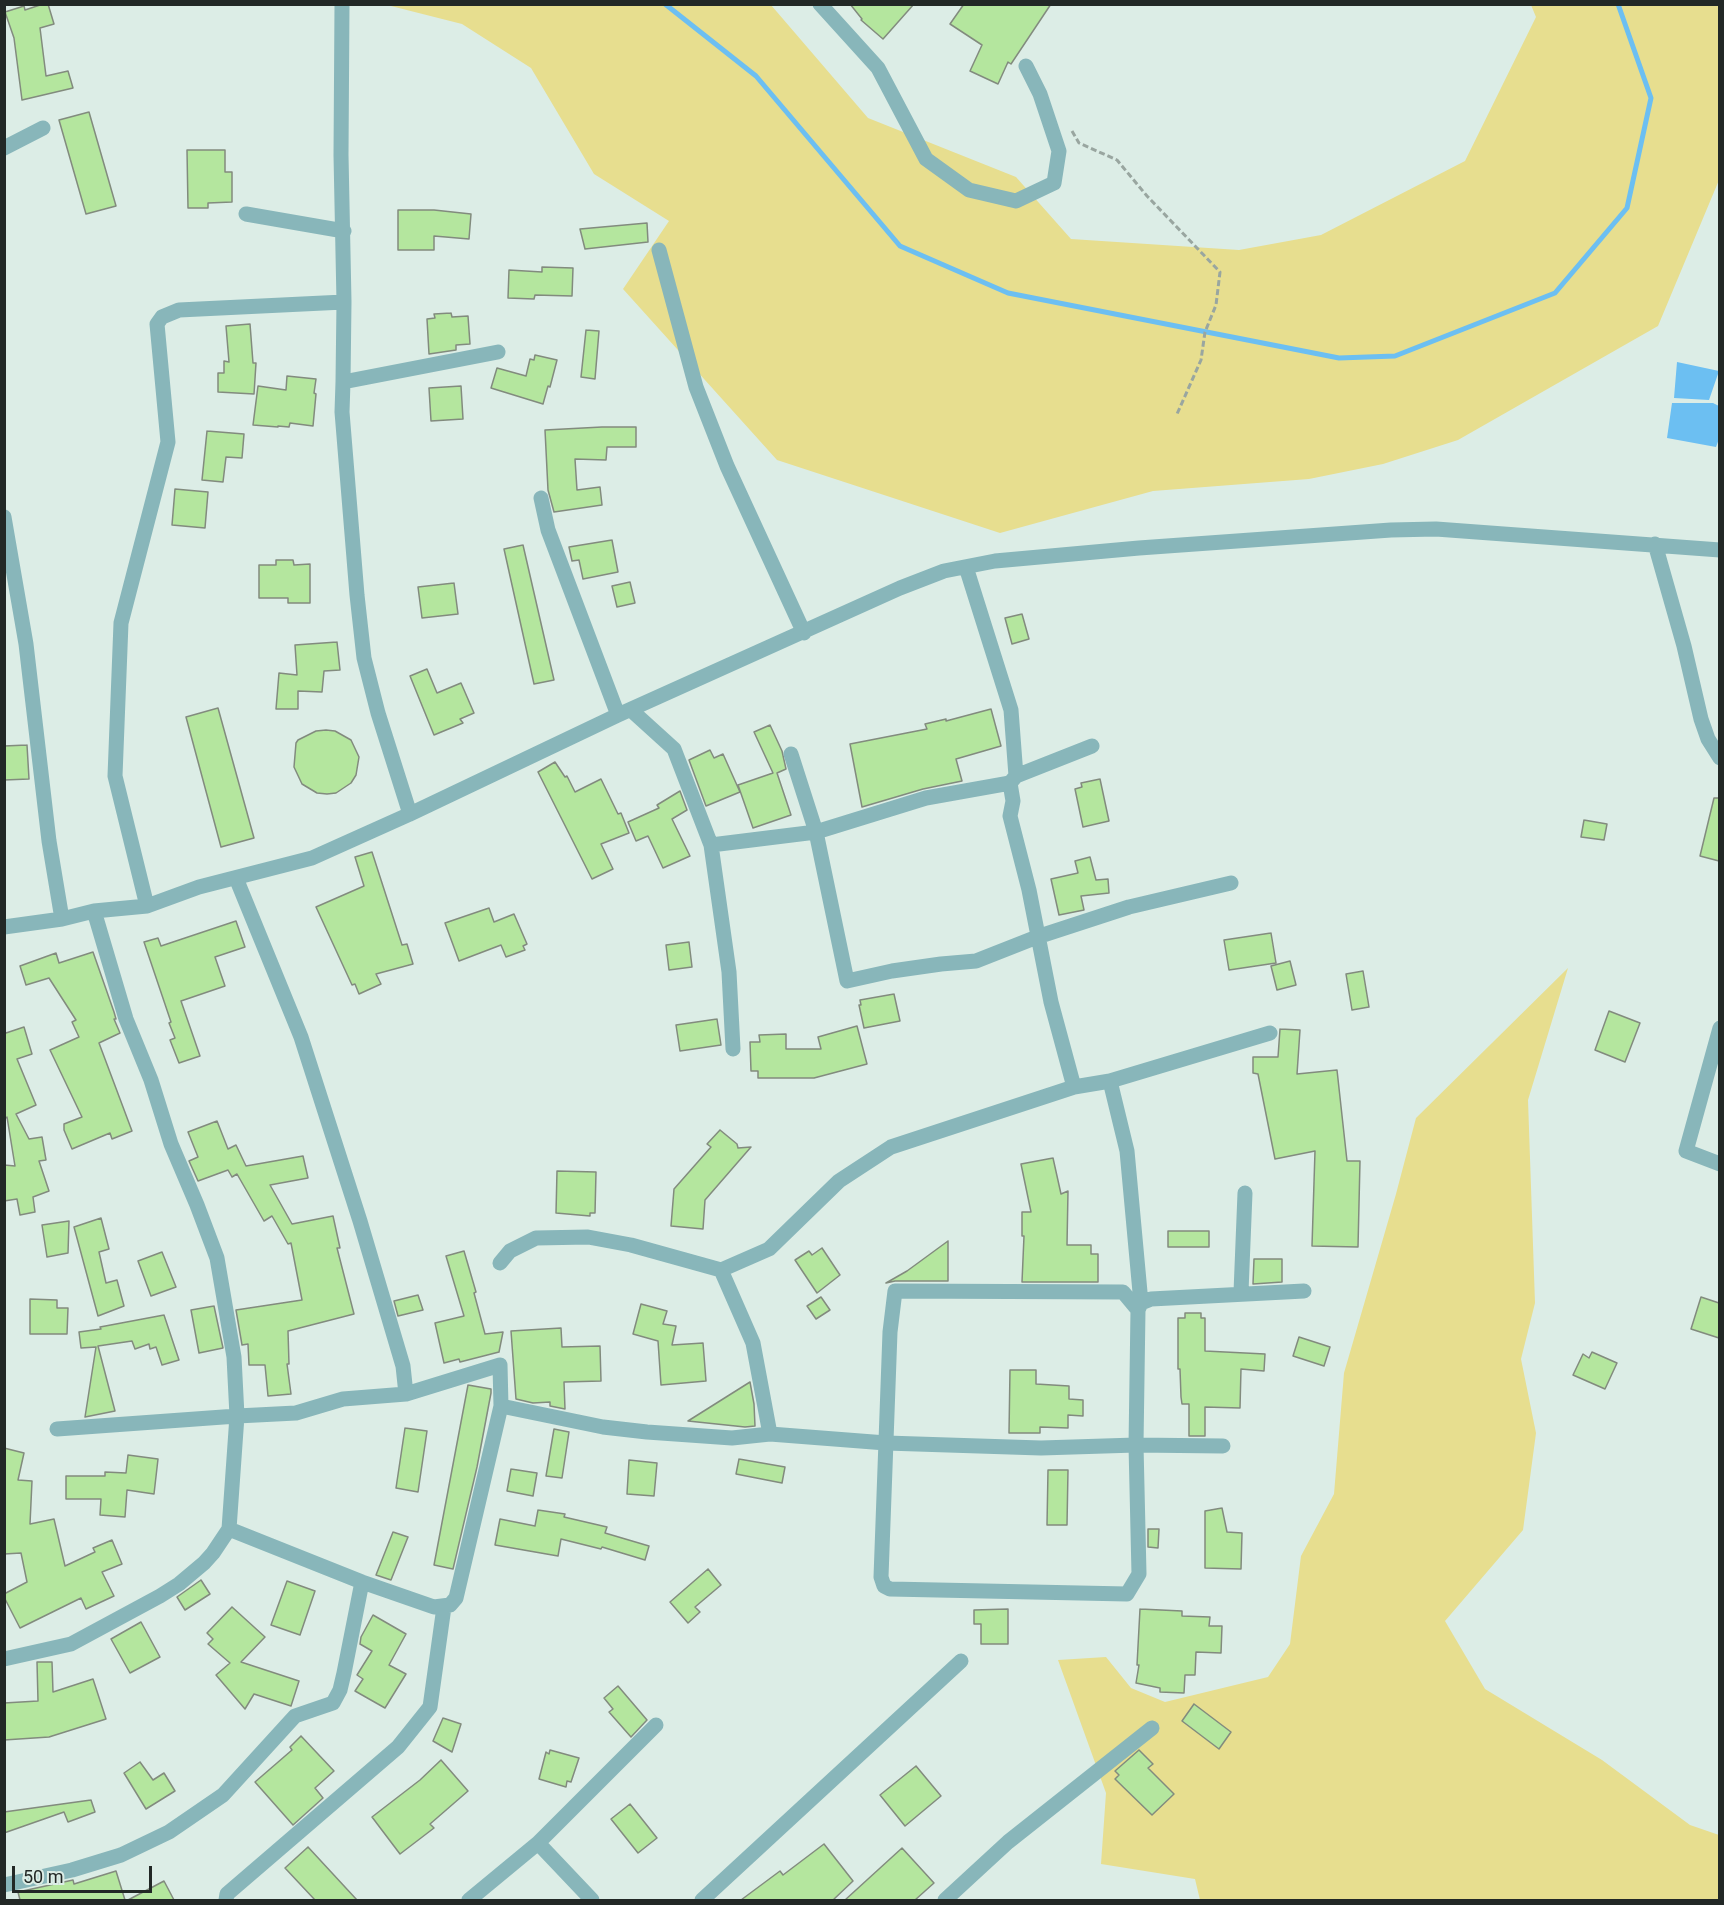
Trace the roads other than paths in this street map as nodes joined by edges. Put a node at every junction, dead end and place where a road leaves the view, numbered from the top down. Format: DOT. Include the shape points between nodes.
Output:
graph roads {
  1 [pos="342,4"];
  2 [pos="820,4"];
  3 [pos="1026,66"];
  4 [pos="43,128"];
  5 [pos="4,148"];
  6 [pos="246,214"];
  7 [pos="344,231"];
  8 [pos="659,250"];
  9 [pos="344,302"];
  10 [pos="498,352"];
  11 [pos="343,382"];
  12 [pos="541,498"];
  13 [pos="4,518"];
  14 [pos="1655,544"];
  15 [pos="1719,550"];
  16 [pos="966,567"];
  17 [pos="804,633"];
  18 [pos="625,713"];
  19 [pos="1092,746"];
  20 [pos="791,754"];
  21 [pos="1719,758"];
  22 [pos="1013,779"];
  23 [pos="410,814"];
  24 [pos="816,832"];
  25 [pos="711,845"];
  26 [pos="236,878"];
  27 [pos="1231,884"];
  28 [pos="147,906"];
  29 [pos="94,911"];
  30 [pos="62,919"];
  31 [pos="4,927"];
  32 [pos="1037,937"];
  33 [pos="1719,1028"];
  34 [pos="1270,1033"];
  35 [pos="733,1049"];
  36 [pos="1110,1081"];
  37 [pos="1074,1087"];
  38 [pos="1719,1164"];
  39 [pos="1245,1193"];
  40 [pos="500,1263"];
  41 [pos="721,1270"];
  42 [pos="1304,1291"];
  43 [pos="1241,1292"];
  44 [pos="1139,1306"];
  45 [pos="406,1394"];
  46 [pos="501,1406"];
  47 [pos="237,1416"];
  48 [pos="57,1429"];
  49 [pos="770,1434"];
  50 [pos="886,1443"];
  51 [pos="1136,1445"];
  52 [pos="1223,1446"];
  53 [pos="229,1528"];
  54 [pos="362,1582"];
  55 [pos="444,1607"];
  56 [pos="4,1659"];
  57 [pos="961,1661"];
  58 [pos="656,1725"];
  59 [pos="1152,1728"];
  60 [pos="538,1843"];
  61 [pos="4,1885"];
  62 [pos="226,1900"];
  63 [pos="469,1900"];
  64 [pos="592,1900"];
  65 [pos="702,1900"];
  66 [pos="945,1900"];
  1 -- 7 [label="street"];
  2 -- 3 [label="street" via="878,68 926,159 969,190 1016,201 1054,183 1059,152 1040,94"];
  4 -- 5 [label="street"];
  6 -- 7 [label="street"];
  7 -- 9 [label="street"];
  8 -- 17 [label="street" via="696,387 727,466"];
  9 -- 11 [label="street"];
  9 -- 28 [label="street" via="179,310 162,317 157,324 168,442 121,623 115,776"];
  10 -- 11 [label="street"];
  11 -- 23 [label="street" via="342,412 364,658"];
  12 -- 18 [label="street" via="548,530"];
  13 -- 30 [label="street" via="26,644"];
  14 -- 15 [label="street"];
  14 -- 16 [label="street" via="1436,529 1391,530 1140,548"];
  14 -- 21 [label="street" via="1701,719"];
  16 -- 17 [label="street" via="900,588"];
  16 -- 22 [label="street" via="1011,710"];
  17 -- 18 [label="street"];
  18 -- 23 [label="street"];
  18 -- 25 [label="street" via="674,749"];
  19 -- 22 [label="street"];
  20 -- 24 [label="street"];
  22 -- 24 [label="street" via="926,798"];
  22 -- 32 [label="street" via="1010,816"];
  23 -- 26 [label="street" via="312,858"];
  24 -- 25 [label="street"];
  24 -- 32 [label="street" via="848,981 976,961"];
  25 -- 35 [label="street" via="729,972"];
  26 -- 28 [label="street"];
  26 -- 45 [label="street" via="301,1037 400,1356"];
  27 -- 32 [label="street" via="1129,907"];
  28 -- 29 [label="street"];
  29 -- 30 [label="street"];
  29 -- 47 [label="street" via="126,1019 217,1258 234,1357"];
  30 -- 31 [label="street"];
  32 -- 37 [label="street"];
  33 -- 38 [label="street" via="1686,1151"];
  34 -- 36 [label="street"];
  36 -- 37 [label="street"];
  36 -- 44 [label="street" via="1127,1152"];
  37 -- 41 [label="street" via="891,1147 839,1181 769,1249"];
  39 -- 43 [label="street"];
  40 -- 41 [label="street" via="510,1251 536,1238 588,1237"];
  41 -- 49 [label="street" via="753,1343"];
  42 -- 43 [label="street"];
  43 -- 44 [label="street" via="1151,1299"];
  44 -- 50 [label="street" via="1123,1292 895,1291"];
  44 -- 51 [label="street"];
  45 -- 46 [label="street" via="500,1365"];
  45 -- 47 [label="street" via="343,1399 296,1413"];
  46 -- 49 [label="street" via="647,1432 732,1438"];
  46 -- 55 [label="street" via="456,1598"];
  47 -- 48 [label="street"];
  47 -- 53 [label="street"];
  49 -- 50 [label="street"];
  50 -- 51 [label="street" via="1041,1448"];
  50 -- 51 [label="street" via="881,1577 884,1586 1127,1594 1139,1574"];
  51 -- 52 [label="street"];
  53 -- 54 [label="street"];
  53 -- 56 [label="street" via="204,1563 160,1596 71,1644"];
  54 -- 55 [label="street"];
  54 -- 61 [label="street" via="340,1690 333,1703 295,1716 223,1795 169,1832 121,1855"];
  55 -- 62 [label="street" via="430,1707 398,1748 227,1894"];
  57 -- 65 [label="street"];
  58 -- 60 [label="street"];
  59 -- 66 [label="street" via="1008,1842"];
  60 -- 63 [label="street"];
  60 -- 64 [label="street"];
}
